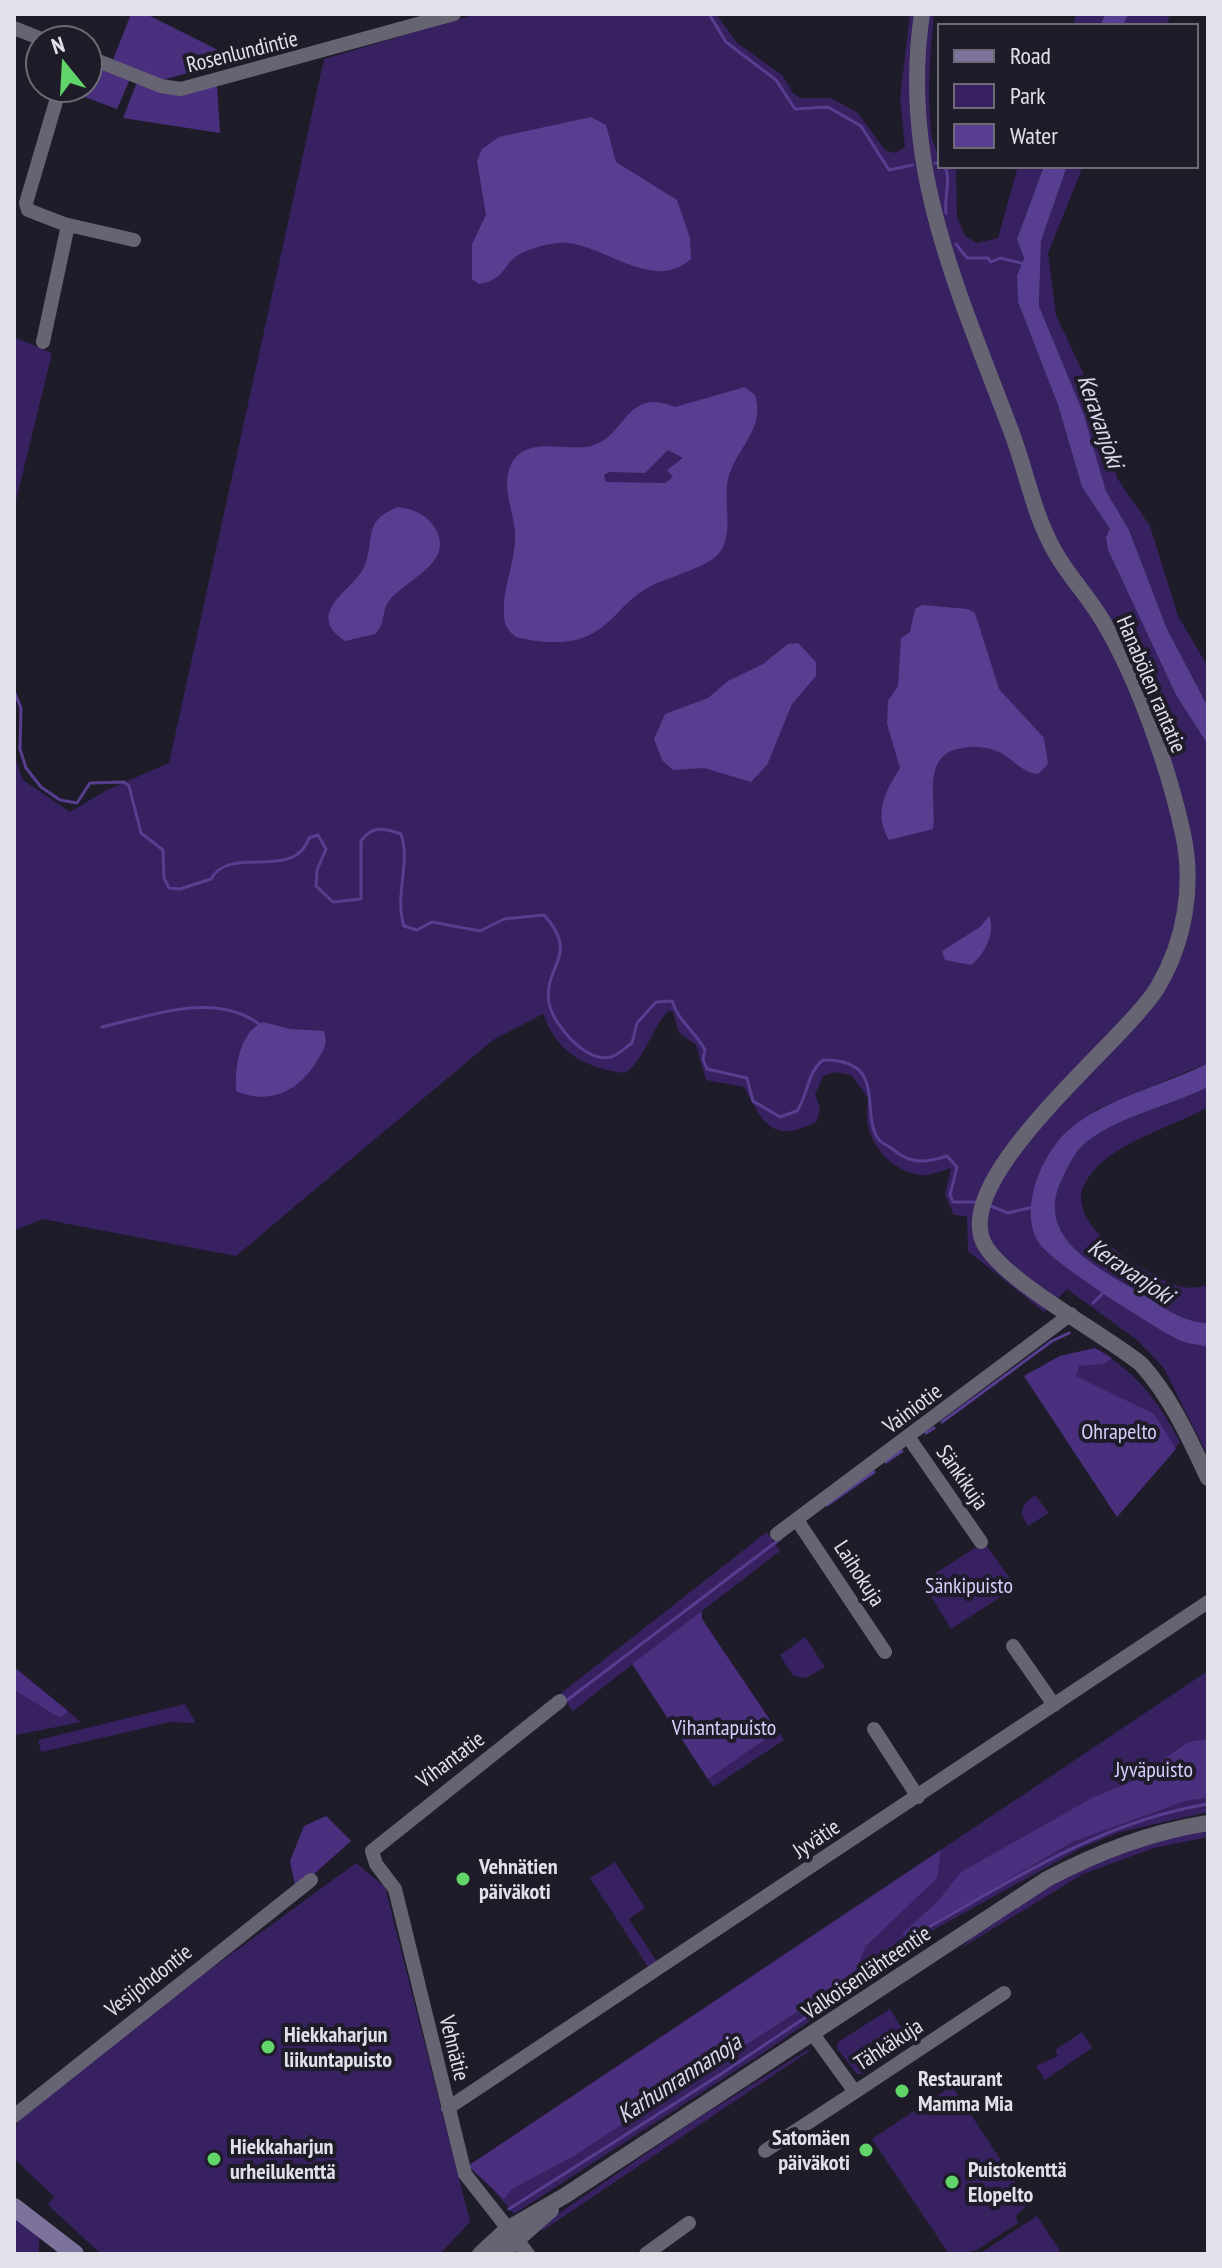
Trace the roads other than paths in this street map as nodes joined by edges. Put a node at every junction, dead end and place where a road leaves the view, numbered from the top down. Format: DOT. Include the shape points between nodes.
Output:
graph roads {
  1 [pos="454,14"];
  2 [pos="922,14"];
  3 [pos="104,63"];
  4 [pos="55,104"];
  5 [pos="68,225"];
  6 [pos="134,240"];
  7 [pos="43,342"];
  8 [pos="1071,1314"];
  9 [pos="909,1438"];
  10 [pos="1208,1478"];
  11 [pos="797,1520"];
  12 [pos="777,1534"];
  13 [pos="981,1542"];
  14 [pos="1208,1602"];
  15 [pos="1013,1646"];
  16 [pos="885,1652"];
  17 [pos="560,1701"];
  18 [pos="1054,1705"];
  19 [pos="874,1729"];
  20 [pos="918,1797"];
  21 [pos="1208,1823"];
  22 [pos="373,1857"];
  23 [pos="311,1880"];
  24 [pos="1004,1993"];
  25 [pos="813,2034"];
  26 [pos="855,2092"];
  27 [pos="448,2108"];
  28 [pos="14,2116"];
  29 [pos="765,2151"];
  30 [pos="14,2207"];
  31 [pos="689,2223"];
  32 [pos="511,2235"];
  33 [pos="75,2254"];
  34 [pos="480,2254"];
  35 [pos="501,2254"];
  36 [pos="528,2254"];
  37 [pos="646,2254"];
  1 -- 3 [label="street, Rosenlundintie" via="181,89"];
  2 -- 8 [label="street, Hanabölen rantatie" via="917,128 941,244 1046,534 1102,618 1130,677 1177,808 1187,864 1184,918 1158,988 1044,1110 981,1211 980,1237 994,1258"];
  4 -- 5 [label="street" via="26,203 33,214"];
  5 -- 6 [label="street"];
  5 -- 7 [label="street"];
  8 -- 9 [label="street, Vainiotie"];
  8 -- 10 [label="street, Hanabölen rantatie" via="1111,1340 1158,1382"];
  9 -- 11 [label="street, Vainiotie"];
  9 -- 13 [label="street, Sänkikuja"];
  11 -- 12 [label="street, Vainiotie"];
  11 -- 16 [label="street, Laihokuja"];
  14 -- 18 [label="street, Jyvätie"];
  15 -- 18 [label="street"];
  17 -- 22 [label="street, Vihantatie" via="375,1847"];
  18 -- 20 [label="street, Jyvätie"];
  19 -- 20 [label="street"];
  20 -- 27 [label="street, Jyvätie"];
  21 -- 25 [label="street, Valkoisenlähteentie" via="1097,1853 1047,1879"];
  22 -- 27 [label="street, Vehnätie" via="395,1889"];
  23 -- 28 [label="street, Vesijohdontie"];
  24 -- 26 [label="street, Tähkäkuja"];
  25 -- 26 [label="street, Tähkäkuja"];
  25 -- 32 [label="street, Valkoisenlähteentie"];
  26 -- 29 [label="street"];
  27 -- 32 [label="street, Vehnätie" via="465,2174"];
  30 -- 33 [label="main road"];
  31 -- 37 [label="street"];
  32 -- 34 [label="street, Valkoisenlähteentie"];
  32 -- 35 [label="street, Valkoisenlähteentie"];
  32 -- 36 [label="street, Vehnätie"];
}
